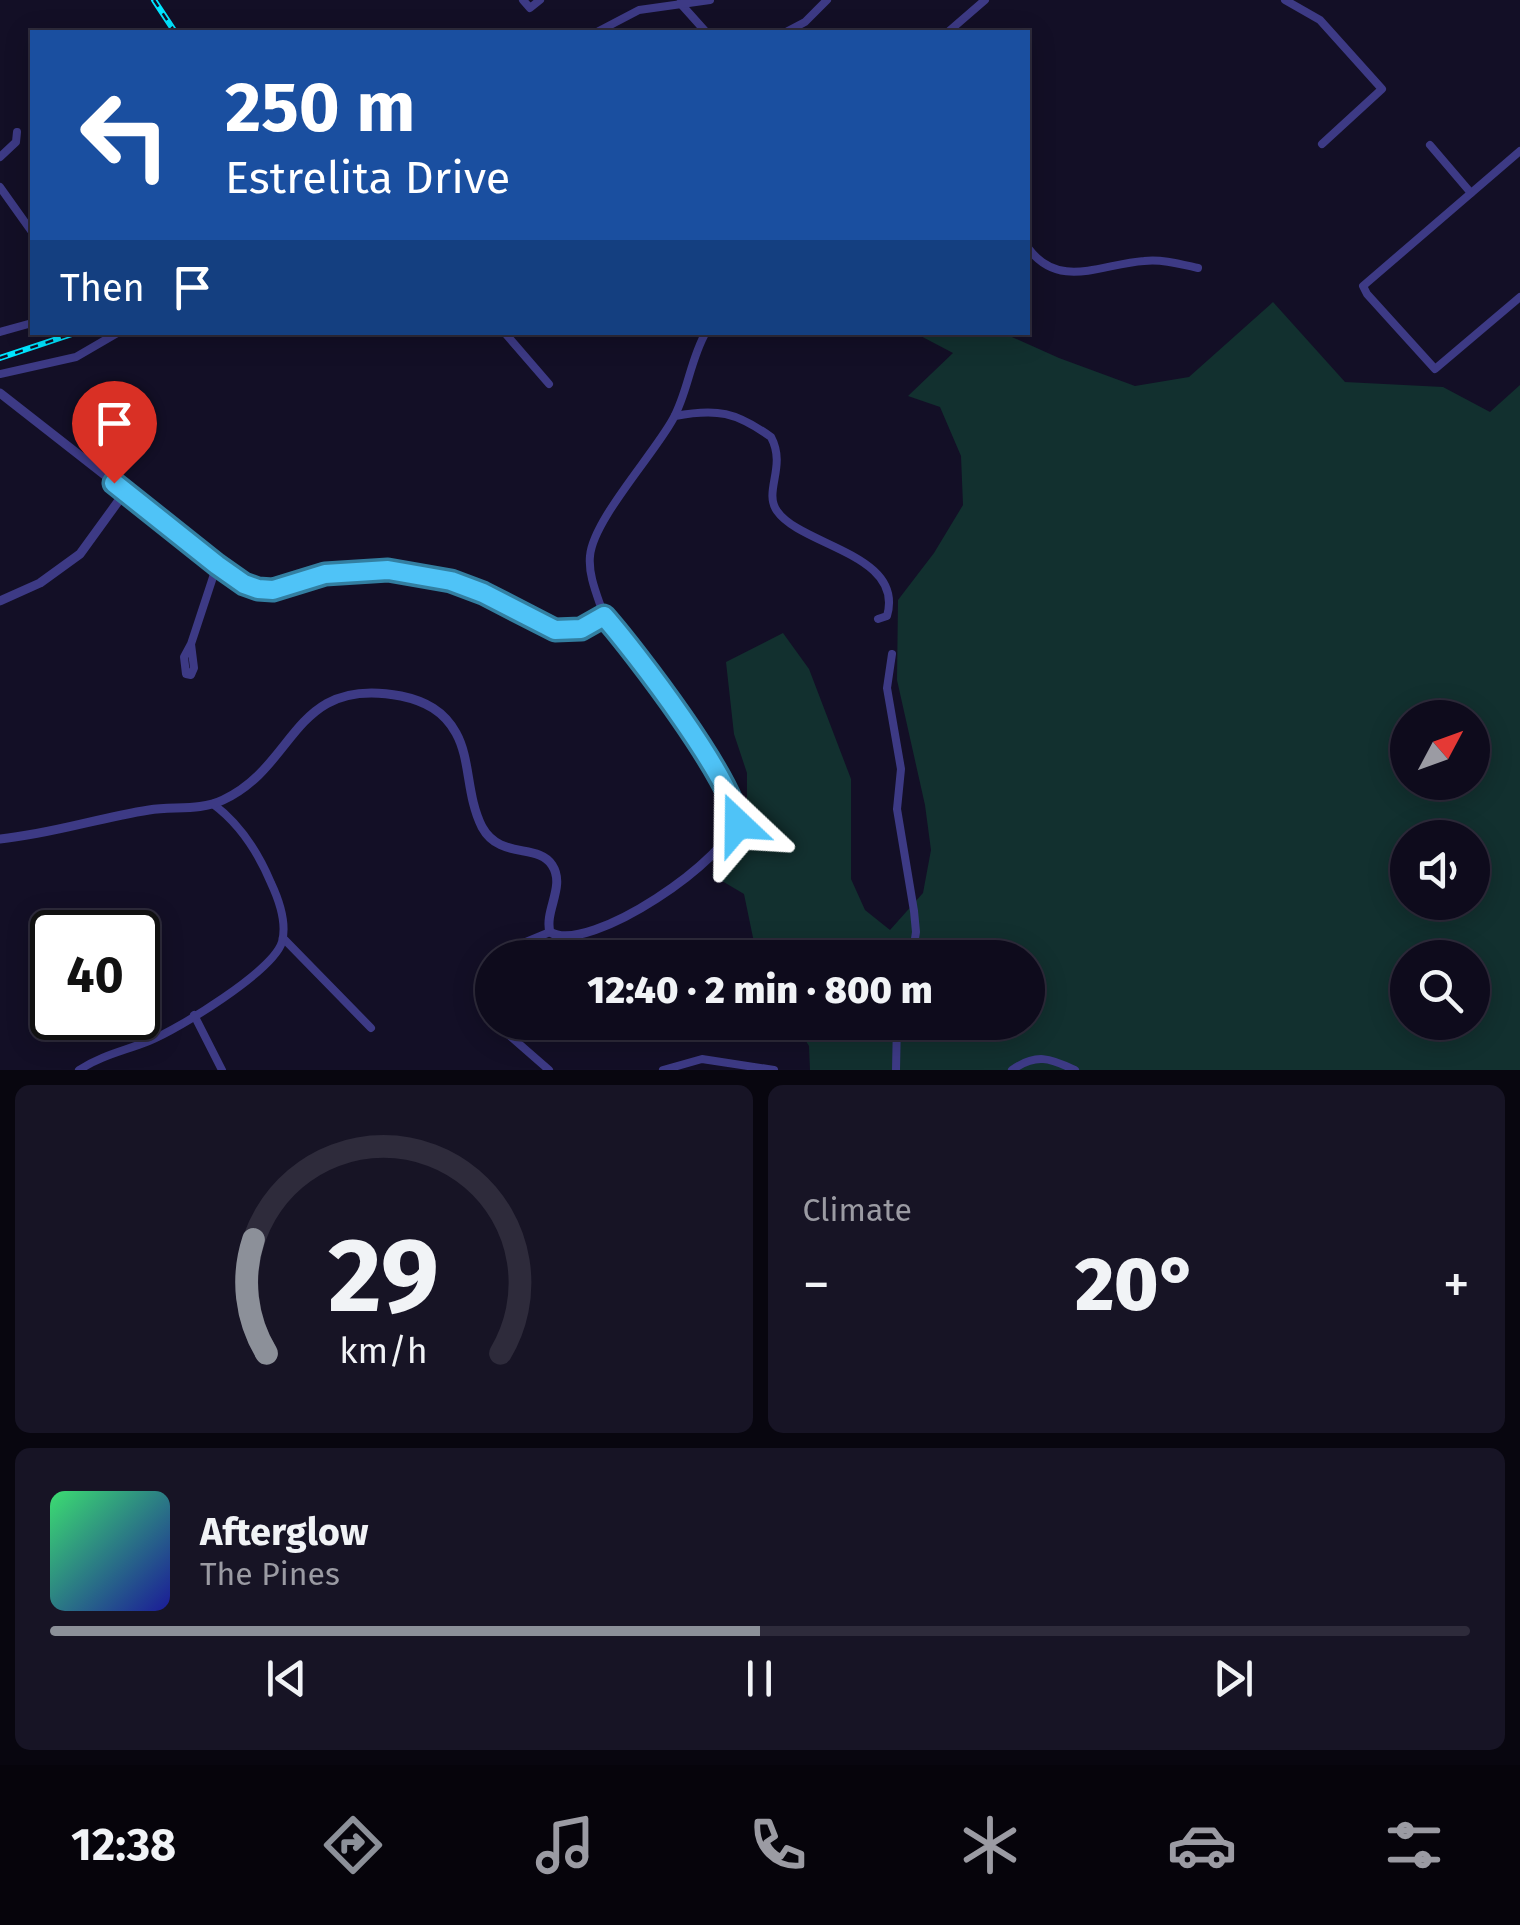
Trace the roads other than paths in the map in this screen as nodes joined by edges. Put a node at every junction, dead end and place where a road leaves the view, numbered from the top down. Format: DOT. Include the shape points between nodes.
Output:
graph roads {
  1 [pos="523,0"];
  2 [pos="540,0"];
  3 [pos="710,0"];
  4 [pos="827,0"];
  5 [pos="985,0"];
  6 [pos="1284,0"];
  7 [pos="679,2"];
  8 [pos="602,30"];
  9 [pos="704,30"];
  10 [pos="790,30"];
  11 [pos="950,30"];
  12 [pos="17,132"];
  13 [pos="1322,144"];
  14 [pos="1430,145"];
  15 [pos="1520,151"];
  16 [pos="0,157"];
  17 [pos="0,186"];
  18 [pos="1471,193"];
  19 [pos="30,229"];
  20 [pos="1030,250"];
  21 [pos="1198,268"];
  22 [pos="1520,297"];
  23 [pos="30,324"];
  24 [pos="0,332"];
  25 [pos="114,335"];
  26 [pos="507,335"];
  27 [pos="705,335"];
  28 [pos="0,374"];
  29 [pos="549,384"];
  30 [pos="0,393"];
  31 [pos="675,416"];
  32 [pos="125,492"];
  33 [pos="217,565"];
  34 [pos="0,601"];
  35 [pos="604,616"];
  36 [pos="878,619"];
  37 [pos="192,644"];
  38 [pos="892,654"];
  39 [pos="213,804"];
  40 [pos="0,839"];
  41 [pos="550,932"];
  42 [pos="283,938"];
  43 [pos="531,940"];
  44 [pos="915,940"];
  45 [pos="194,1015"];
  46 [pos="371,1028"];
  47 [pos="515,1040"];
  48 [pos="896,1040"];
  49 [pos="79,1070"];
  50 [pos="222,1070"];
  51 [pos="549,1070"];
  52 [pos="663,1070"];
  53 [pos="774,1070"];
  54 [pos="885,1070"];
  55 [pos="897,1070"];
  56 [pos="1012,1070"];
  57 [pos="1075,1070"];
  1 -- 2 [label="street" via="530,8"];
  3 -- 7 [label="street"];
  4 -- 10 [label="street"];
  5 -- 11 [label="street"];
  6 -- 13 [label="street" via="1320,20 1382,89"];
  7 -- 8 [label="street" via="639,10"];
  7 -- 9 [label="street"];
  12 -- 16 [label="street"];
  14 -- 18 [label="street"];
  15 -- 18 [label="street"];
  17 -- 19 [label="street"];
  18 -- 22 [label="street" via="1364,286 1367,294 1434,369"];
  20 -- 21 [label="street" via="1055,270 1072,274 1146,260"];
  23 -- 24 [label="street"];
  25 -- 28 [label="street" via="76,357"];
  26 -- 29 [label="street"];
  27 -- 31 [label="street"];
  30 -- 32 [label="street"];
  31 -- 35 [label="street" via="597,531 590,567"];
  31 -- 36 [label="street" via="722,412 771,437 778,459 776,510 871,569 889,598 888,616"];
  32 -- 33 [label="street"];
  32 -- 34 [label="street" via="76,557"];
  33 -- 35 [label="street" via="244,584 273,590 325,574 405,572 451,581 567,632"];
  33 -- 37 [label="street"];
  35 -- 41 [label="street" via="664,693 728,793 738,824 660,898 586,932"];
  38 -- 44 [label="street" via="887,688 901,768 898,821"];
  39 -- 40 [label="street"];
  39 -- 41 [label="street" via="264,768 300,722 328,704 372,691 428,704 460,740 468,791 490,838 542,856 554,868"];
  39 -- 42 [label="street" via="262,861"];
  41 -- 43 [label="street"];
  42 -- 45 [label="street" via="278,952 235,990"];
  42 -- 46 [label="street"];
  45 -- 49 [label="street"];
  45 -- 50 [label="street"];
  47 -- 51 [label="street"];
  48 -- 55 [label="street"];
  52 -- 53 [label="street" via="712,1059"];
  54 -- 55 [label="street"];
  56 -- 57 [label="street" via="1032,1058"];
}
